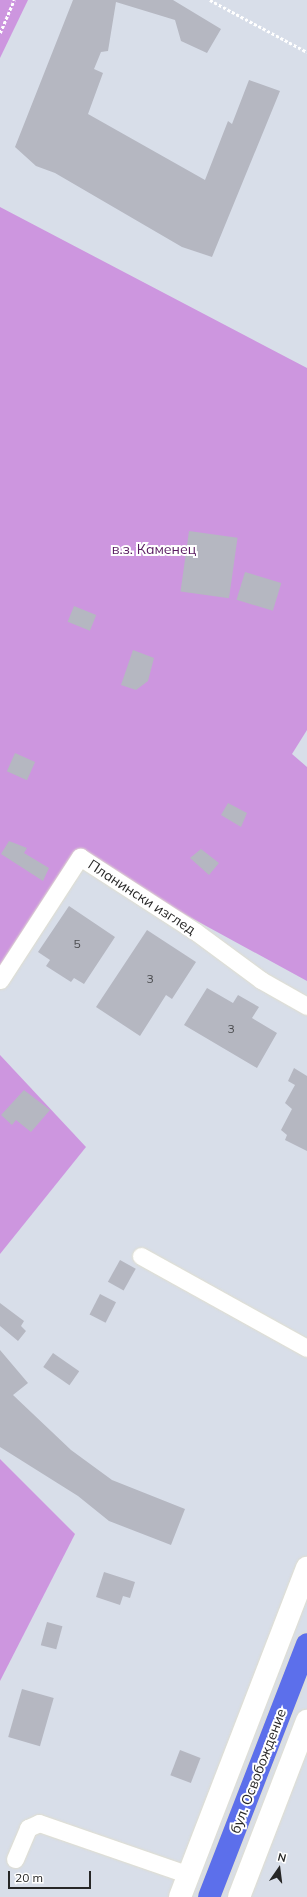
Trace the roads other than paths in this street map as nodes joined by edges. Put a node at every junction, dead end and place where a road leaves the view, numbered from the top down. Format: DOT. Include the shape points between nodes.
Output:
graph roads {
  1 [pos="0,980"];
  2 [pos="307,1006"];
  3 [pos="141,1256"];
  4 [pos="307,1348"];
  5 [pos="307,1568"];
  6 [pos="307,1644"];
  7 [pos="307,1721"];
  8 [pos="15,1859"];
  9 [pos="189,1876"];
  10 [pos="180,1897"];
  11 [pos="209,1897"];
  12 [pos="239,1897"];
  1 -- 2 [label="lane, Планински изглед" via="80,857 196,932 261,980"];
  3 -- 4 [label="lane"];
  5 -- 9 [label="street"];
  6 -- 11 [label="main road, бул. Освобождение"];
  7 -- 12 [label="street"];
  8 -- 9 [label="lane" via="28,1828 39,1823"];
  9 -- 10 [label="street"];
}
